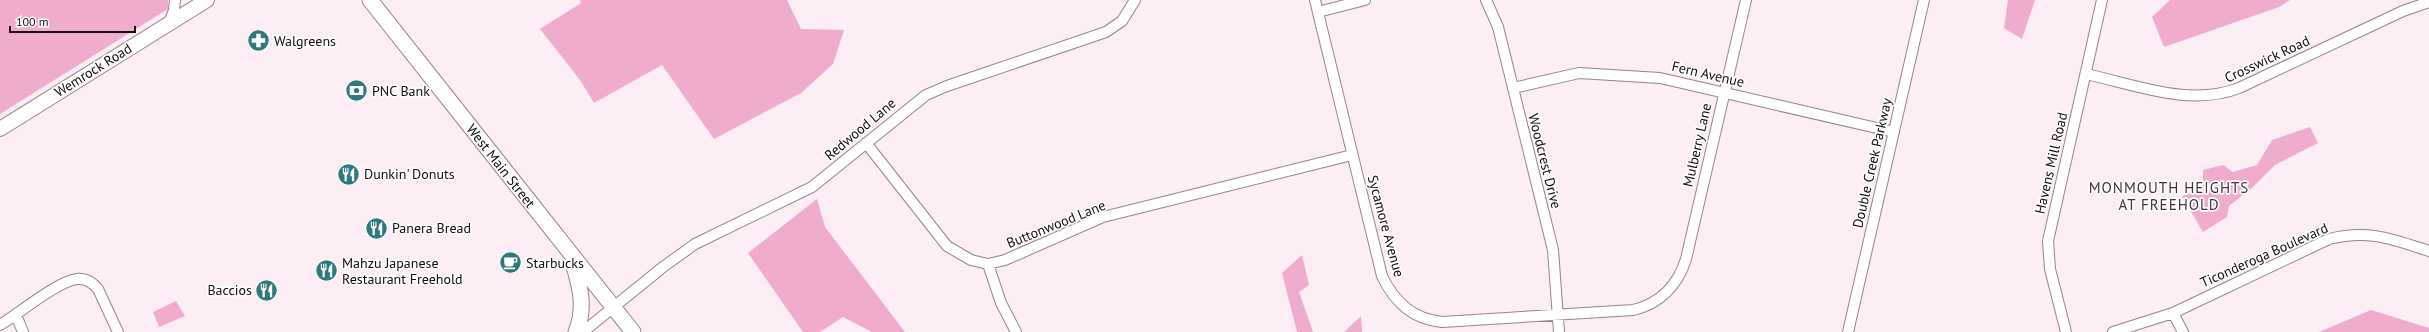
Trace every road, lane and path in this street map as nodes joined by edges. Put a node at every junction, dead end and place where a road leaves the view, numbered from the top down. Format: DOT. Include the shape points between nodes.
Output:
graph roads {
  1 [pos="175,0"];
  2 [pos="207,0"];
  3 [pos="370,0"];
  4 [pos="1135,0"];
  5 [pos="1315,0"];
  6 [pos="1365,0"];
  7 [pos="1486,0"];
  8 [pos="1746,0"];
  9 [pos="1924,0"];
  10 [pos="2102,0"];
  11 [pos="2429,2"];
  12 [pos="1318,12"];
  13 [pos="169,23"];
  14 [pos="2086,74"];
  15 [pos="1513,88"];
  16 [pos="1724,92"];
  17 [pos="0,129"];
  18 [pos="1894,132"];
  19 [pos="866,143"];
  20 [pos="1352,155"];
  21 [pos="2429,251"];
  22 [pos="571,254"];
  23 [pos="988,264"];
  24 [pos="1667,292"];
  25 [pos="612,307"];
  26 [pos="2174,313"];
  27 [pos="16,315"];
  28 [pos="1557,315"];
  29 [pos="0,325"];
  30 [pos="23,332"];
  31 [pos="118,332"];
  32 [pos="576,332"];
  33 [pos="583,332"];
  34 [pos="633,332"];
  35 [pos="1016,332"];
  36 [pos="1558,332"];
  37 [pos="1848,332"];
  38 [pos="2066,332"];
  39 [pos="2113,332"];
  40 [pos="2183,332"];
  1 -- 13 [label="street"];
  2 -- 13 [label="street, Wemrock Road"];
  3 -- 22 [label="main road, West Main Street"];
  4 -- 19 [label="street, Redwood Lane" via="1122,21 1106,32 935,90 917,101"];
  5 -- 12 [label="street, Sycamore Avenue"];
  6 -- 12 [label="street"];
  7 -- 15 [label="street, Woodcrest Drive" via="1498,27"];
  8 -- 16 [label="street, Mulberry Lane"];
  9 -- 18 [label="street, Double Creek Parkway"];
  10 -- 14 [label="street, Havens Mill Road"];
  11 -- 14 [label="street, Crosswick Road" via="2403,11 2239,88 2216,96 2178,95"];
  12 -- 20 [label="street, Sycamore Avenue"];
  13 -- 17 [label="street, Wemrock Road"];
  14 -- 38 [label="street, Havens Mill Road" via="2048,241 2050,269"];
  15 -- 16 [label="street, Fern Avenue" via="1588,72 1660,78"];
  15 -- 28 [label="street, Woodcrest Drive" via="1553,250"];
  16 -- 18 [label="street, Fern Avenue"];
  16 -- 24 [label="street, Mulberry Lane" via="1686,259 1677,279"];
  18 -- 37 [label="street, Double Creek Parkway"];
  19 -- 23 [label="street, Buttonwood Lane" via="947,246 971,260"];
  19 -- 25 [label="street, Redwood Lane" via="812,186 695,244"];
  20 -- 23 [label="street, Buttonwood Lane" via="1103,217 1005,260"];
  20 -- 28 [label="street, Sycamore Avenue" via="1382,276 1394,297 1405,308 1422,318 1442,322"];
  21 -- 26 [label="street, Ticonderoga Boulevard" via="2384,236 2342,236 2314,245"];
  22 -- 25 [label="main road, West Main Street"];
  22 -- 32 [label="main road" via="582,292"];
  23 -- 35 [label="street" via="1001,303"];
  24 -- 28 [label="street, Sycamore Avenue" via="1648,305 1633,310"];
  25 -- 33 [label="street, Redwood Lane"];
  25 -- 34 [label="main road, West Main Street"];
  26 -- 39 [label="street, Ticonderoga Boulevard"];
  26 -- 40 [label="street"];
  27 -- 29 [label="street"];
  27 -- 30 [label="street"];
  27 -- 31 [label="street" via="68,282 83,279 98,289"];
  28 -- 36 [label="street, Woodcrest Drive"];
}
